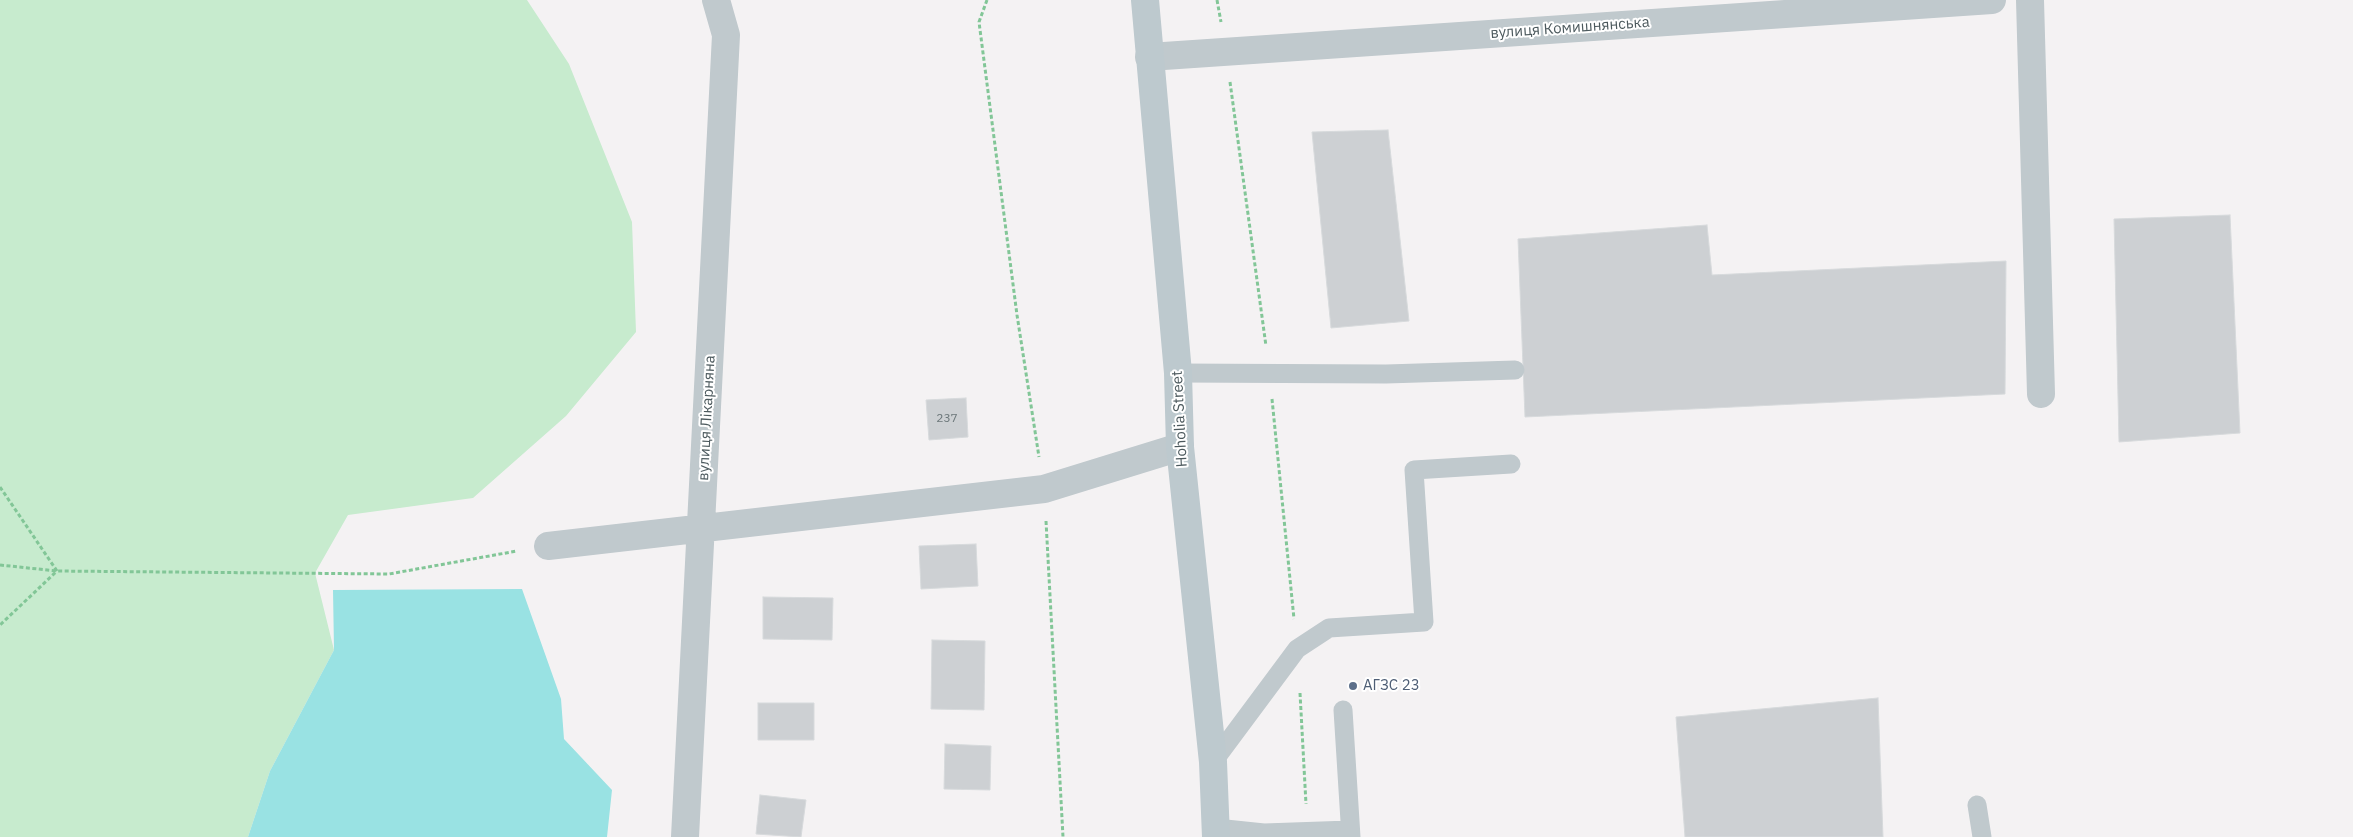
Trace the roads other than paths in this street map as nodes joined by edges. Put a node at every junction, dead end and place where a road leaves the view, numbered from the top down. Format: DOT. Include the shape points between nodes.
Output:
graph roads {
  1 [pos="716,0"];
  2 [pos="1146,0"];
  3 [pos="1992,0"];
  4 [pos="2030,0"];
  5 [pos="1149,57"];
  6 [pos="1515,370"];
  7 [pos="1178,373"];
  8 [pos="2041,394"];
  9 [pos="1180,447"];
  10 [pos="1511,464"];
  11 [pos="701,528"];
  12 [pos="548,546"];
  13 [pos="1343,710"];
  14 [pos="1213,762"];
  15 [pos="1977,805"];
  16 [pos="1216,833"];
  17 [pos="1350,834"];
  18 [pos="685,837"];
  19 [pos="1982,837"];
  1 -- 11 [label="street, вулиця Лікарняна" via="726,35"];
  2 -- 5 [label="street, Hoholia Street"];
  3 -- 5 [label="street, вулиця Комишнянська"];
  4 -- 8 [label="street"];
  5 -- 7 [label="street, Hoholia Street"];
  6 -- 7 [label="lane" via="1386,374"];
  7 -- 9 [label="street, Hoholia Street"];
  9 -- 11 [label="street" via="1044,489"];
  9 -- 14 [label="street, Hoholia Street"];
  10 -- 14 [label="lane" via="1414,470 1424,622 1329,628 1297,649"];
  11 -- 12 [label="street"];
  11 -- 18 [label="street, вулиця Лікарняна"];
  13 -- 17 [label="lane"];
  14 -- 16 [label="street, Hoholia Street"];
  15 -- 19 [label="lane"];
  16 -- 17 [label="lane"];
}
